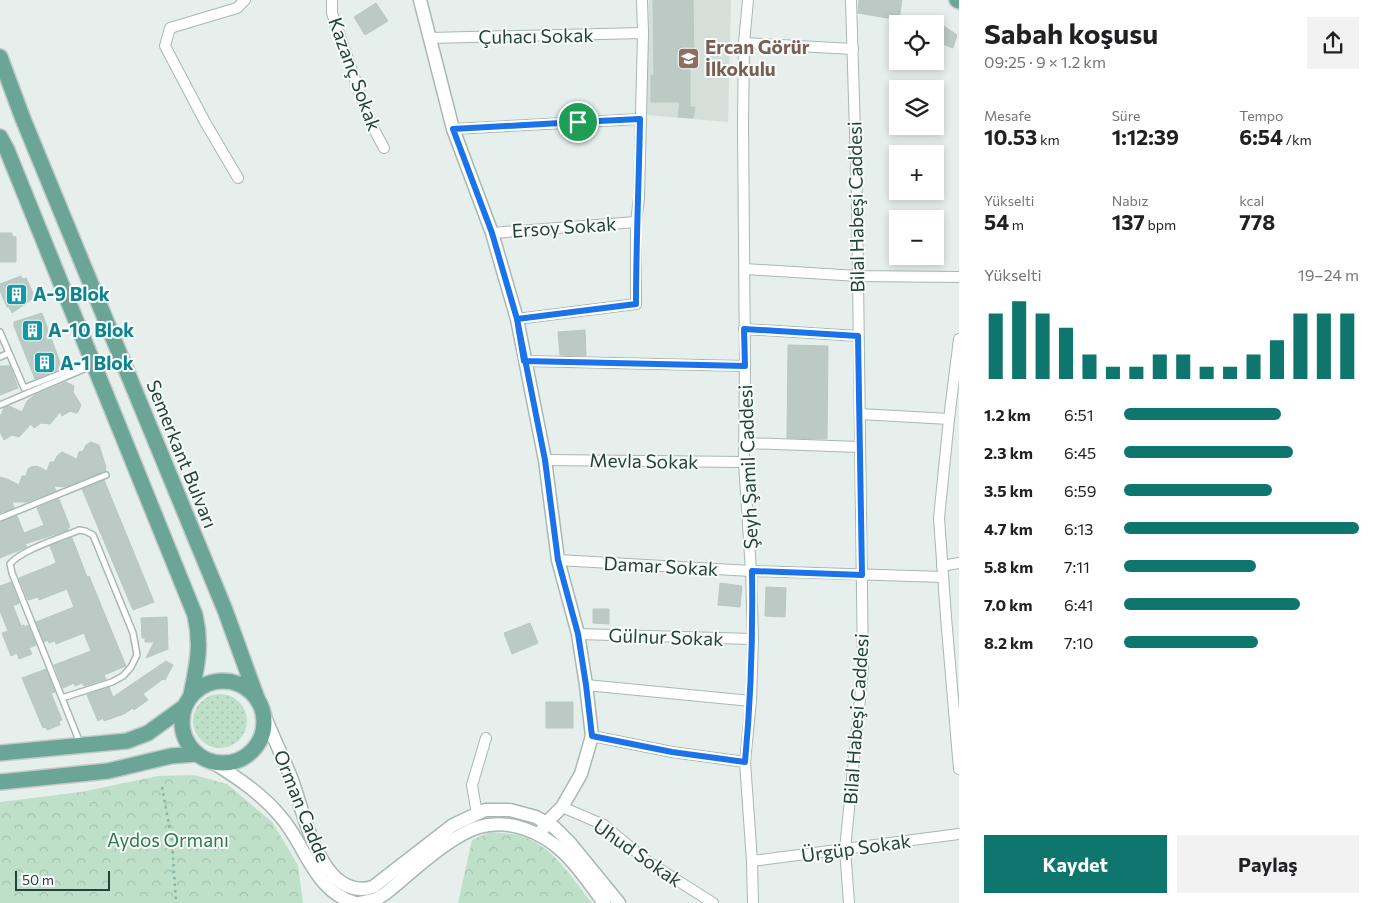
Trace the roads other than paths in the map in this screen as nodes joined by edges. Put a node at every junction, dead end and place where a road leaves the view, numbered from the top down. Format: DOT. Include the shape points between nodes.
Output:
graph roads {
  1 [pos="245,0"];
  2 [pos="332,0"];
  3 [pos="420,0"];
  4 [pos="642,0"];
  5 [pos="748,0"];
  6 [pos="851,0"];
  7 [pos="643,33"];
  8 [pos="430,38"];
  9 [pos="744,43"];
  10 [pos="853,49"];
  11 [pos="1,60"];
  12 [pos="0,81"];
  13 [pos="640,119"];
  14 [pos="453,129"];
  15 [pos="2,144"];
  16 [pos="384,148"];
  17 [pos="238,178"];
  18 [pos="636,222"];
  19 [pos="492,233"];
  20 [pos="744,269"];
  21 [pos="858,276"];
  22 [pos="959,277"];
  23 [pos="517,319"];
  24 [pos="744,329"];
  25 [pos="0,332"];
  26 [pos="858,336"];
  27 [pos="959,339"];
  28 [pos="959,348"];
  29 [pos="9,353"];
  30 [pos="0,357"];
  31 [pos="524,361"];
  32 [pos="93,363"];
  33 [pos="745,366"];
  34 [pos="0,405"];
  35 [pos="860,414"];
  36 [pos="949,419"];
  37 [pos="744,443"];
  38 [pos="860,447"];
  39 [pos="545,460"];
  40 [pos="744,462"];
  41 [pos="106,475"];
  42 [pos="0,518"];
  43 [pos="558,560"];
  44 [pos="959,563"];
  45 [pos="752,571"];
  46 [pos="943,571"];
  47 [pos="862,575"];
  48 [pos="578,634"];
  49 [pos="753,639"];
  50 [pos="586,685"];
  51 [pos="62,698"];
  52 [pos="188,701"];
  53 [pos="751,701"];
  54 [pos="261,707"];
  55 [pos="592,736"];
  56 [pos="486,738"];
  57 [pos="81,746"];
  58 [pos="0,753"];
  59 [pos="203,757"];
  60 [pos="745,762"];
  61 [pos="959,769"];
  62 [pos="0,782"];
  63 [pos="562,807"];
  64 [pos="477,814"];
  65 [pos="547,822"];
  66 [pos="959,834"];
  67 [pos="539,835"];
  68 [pos="845,849"];
  69 [pos="752,861"];
  70 [pos="383,888"];
  71 [pos="355,903"];
  72 [pos="359,903"];
  73 [pos="604,903"];
  74 [pos="618,903"];
  75 [pos="712,903"];
  76 [pos="753,903"];
  77 [pos="849,903"];
  1 -- 17 [label="street" via="237,8 170,28 165,46"];
  2 -- 16 [label="street, Kazanç Sokak" via="332,13 369,120"];
  3 -- 8 [label="street"];
  4 -- 7 [label="street"];
  5 -- 9 [label="street, Şeyh Şamil Caddesi"];
  6 -- 10 [label="street, Bilal Habeşi Caddesi"];
  7 -- 8 [label="street, Çuhacı Sokak"];
  7 -- 13 [label="street"];
  8 -- 14 [label="street"];
  9 -- 10 [label="street"];
  9 -- 20 [label="street, Şeyh Şamil Caddesi"];
  10 -- 21 [label="street, Bilal Habeşi Caddesi"];
  11 -- 12 [label="main road"];
  11 -- 54 [label="main road, Semerkant Bulvarı" via="22,119 225,610"];
  13 -- 14 [label="street"];
  13 -- 18 [label="street"];
  14 -- 19 [label="street"];
  15 -- 32 [label="main road"];
  18 -- 19 [label="street, Ersoy Sokak"];
  18 -- 23 [label="street" via="636,304"];
  19 -- 23 [label="street"];
  20 -- 21 [label="street"];
  20 -- 24 [label="street, Şeyh Şamil Caddesi"];
  21 -- 22 [label="street"];
  21 -- 26 [label="street, Bilal Habeşi Caddesi"];
  23 -- 31 [label="street"];
  24 -- 26 [label="street"];
  24 -- 33 [label="street, Şeyh Şamil Caddesi"];
  25 -- 29 [label="lane"];
  26 -- 35 [label="street, Bilal Habeşi Caddesi"];
  27 -- 28 [label="street"];
  28 -- 36 [label="street"];
  29 -- 30 [label="lane"];
  29 -- 32 [label="lane" via="24,388"];
  31 -- 33 [label="street"];
  31 -- 39 [label="street"];
  32 -- 34 [label="lane"];
  32 -- 52 [label="main road" via="195,616 199,634 198,655"];
  33 -- 37 [label="street, Şeyh Şamil Caddesi"];
  35 -- 36 [label="street"];
  35 -- 38 [label="street, Bilal Habeşi Caddesi"];
  36 -- 46 [label="street" via="939,518"];
  37 -- 38 [label="street"];
  37 -- 40 [label="street, Şeyh Şamil Caddesi"];
  38 -- 47 [label="street, Bilal Habeşi Caddesi"];
  39 -- 40 [label="street, Mevla Sokak"];
  39 -- 43 [label="street"];
  40 -- 45 [label="street, Şeyh Şamil Caddesi"];
  41 -- 42 [label="lane"];
  43 -- 45 [label="street, Damar Sokak"];
  43 -- 48 [label="street"];
  44 -- 46 [label="street, Damar Sokak"];
  45 -- 47 [label="street, Damar Sokak"];
  45 -- 49 [label="street, Şeyh Şamil Caddesi"];
  46 -- 47 [label="street, Damar Sokak"];
  46 -- 61 [label="street"];
  47 -- 68 [label="street, Bilal Habeşi Caddesi" via="863,669"];
  48 -- 49 [label="street, Gülnur Sokak"];
  48 -- 50 [label="street"];
  49 -- 53 [label="street, Şeyh Şamil Caddesi"];
  50 -- 53 [label="street"];
  50 -- 55 [label="street"];
  51 -- 51 [label="lane" via="10,564 14,559 78,530 93,535 133,632 137,655 123,676"];
  51 -- 57 [label="lane"];
  52 -- 54 [label="main road" via="201,687 226,681 250,691"];
  52 -- 57 [label="main road" via="148,733 127,741"];
  52 -- 59 [label="main road" via="182,720 183,733 188,744"];
  53 -- 60 [label="street, Şeyh Şamil Caddesi"];
  54 -- 59 [label="main road" via="264,725 261,737 245,756 221,763"];
  54 -- 70 [label="street, Orman Cadde" via="325,867 344,886 354,890"];
  55 -- 60 [label="street"];
  55 -- 63 [label="street" via="581,774"];
  56 -- 64 [label="street" via="472,785"];
  57 -- 58 [label="main road"];
  59 -- 62 [label="main road" via="171,756 108,771"];
  59 -- 71 [label="street, Orman Cadde" via="244,782 268,803 292,831 320,879 339,897"];
  60 -- 69 [label="street, Şeyh Şamil Caddesi"];
  63 -- 65 [label="street"];
  63 -- 75 [label="street, Uhud Sokak" via="604,825 647,861"];
  64 -- 65 [label="street" via="485,810 510,810"];
  64 -- 70 [label="street" via="453,826"];
  65 -- 67 [label="street"];
  65 -- 74 [label="street" via="570,843"];
  66 -- 68 [label="street, Ürgüp Sokak"];
  67 -- 70 [label="street" via="496,824 479,827"];
  67 -- 73 [label="street" via="578,868"];
  68 -- 69 [label="street, Ürgüp Sokak"];
  68 -- 77 [label="street, Bilal Habeşi Caddesi"];
  69 -- 76 [label="street, Şeyh Şamil Caddesi"];
  70 -- 72 [label="street" via="377,899"];
}
